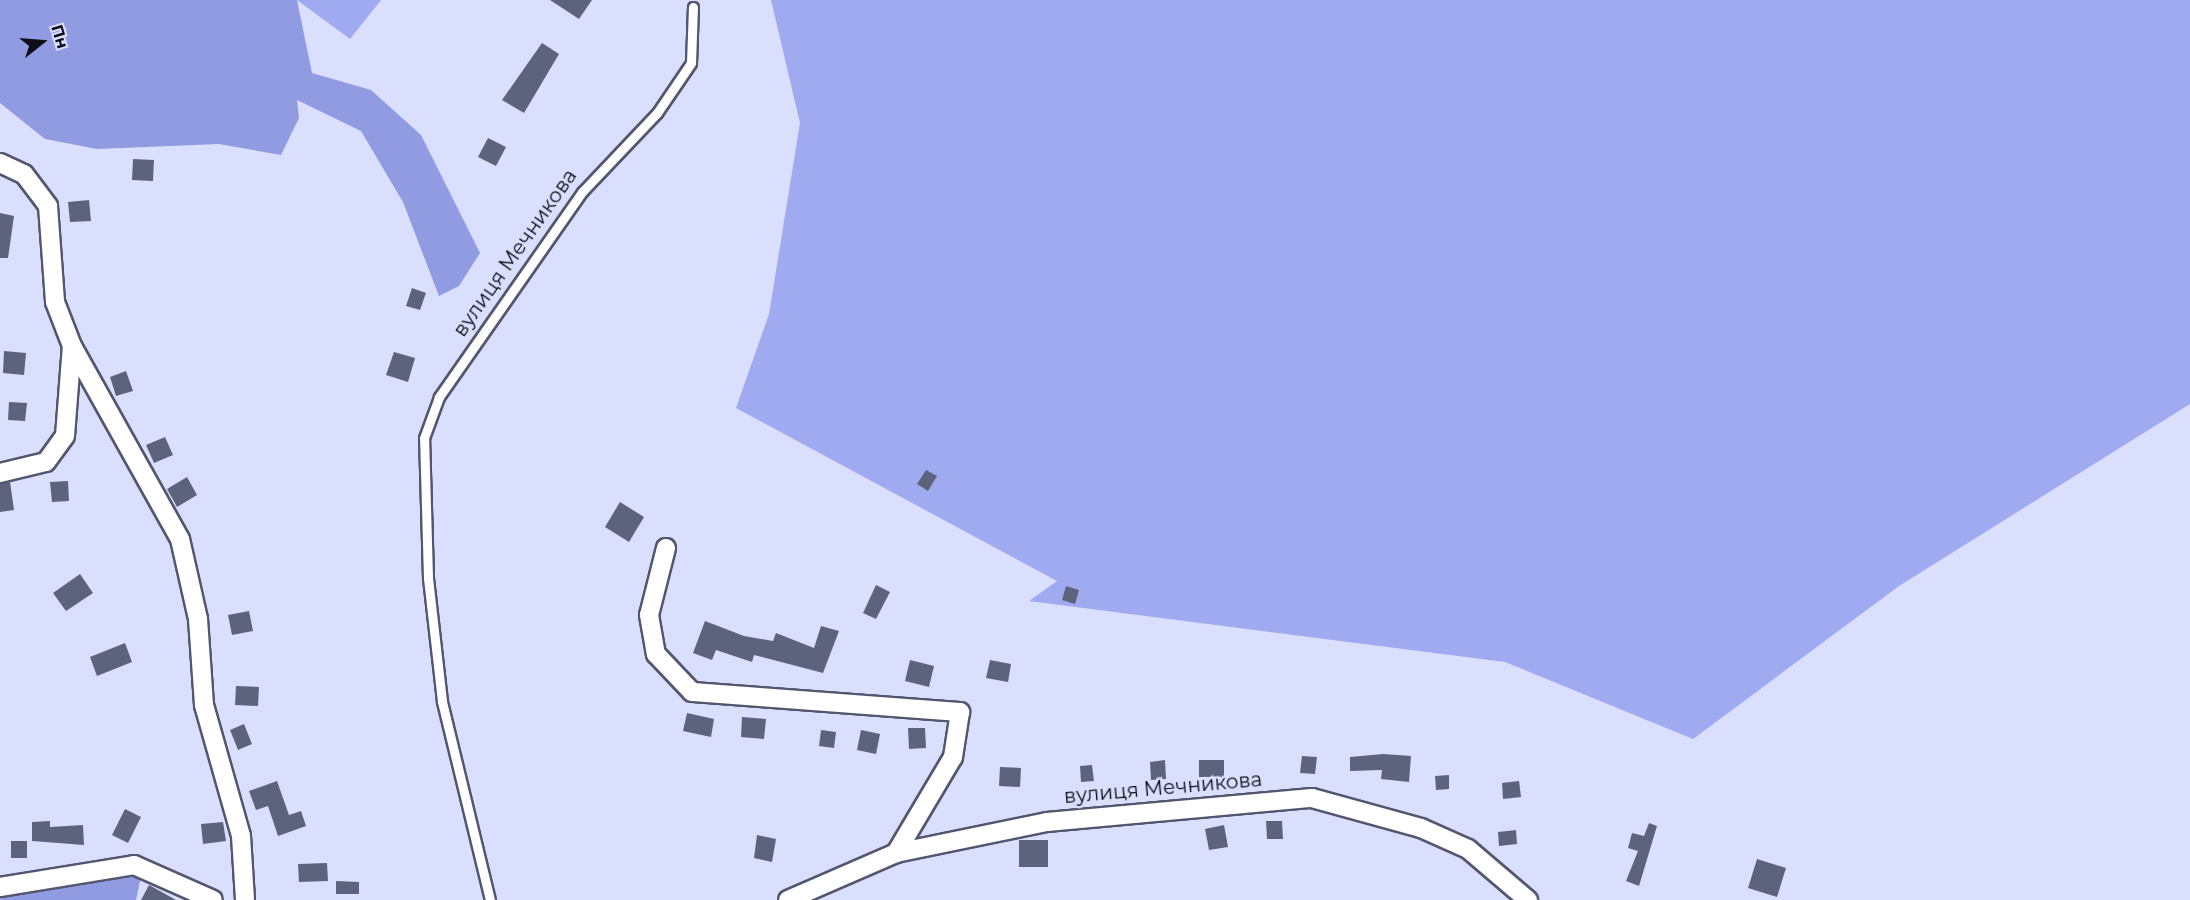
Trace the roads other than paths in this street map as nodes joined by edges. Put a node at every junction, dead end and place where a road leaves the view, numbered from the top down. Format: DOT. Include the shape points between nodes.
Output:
graph roads {
  1 [pos="693,7"];
  2 [pos="0,163"];
  3 [pos="72,346"];
  4 [pos="0,473"];
  5 [pos="666,548"];
  6 [pos="896,853"];
  7 [pos="0,886"];
  8 [pos="213,900"];
  9 [pos="245,900"];
  10 [pos="490,900"];
  11 [pos="788,900"];
  12 [pos="1528,900"];
  1 -- 10 [label="lane, вулиця Мечникова" via="691,63 657,113 582,192 439,397 424,438 428,578 442,700"];
  2 -- 3 [label="street" via="24,174 48,206 55,302"];
  3 -- 4 [label="street" via="65,436 46,462"];
  3 -- 9 [label="street" via="180,539 198,619 204,705 241,836"];
  5 -- 6 [label="street" via="649,615 656,654 692,692 960,712 953,757"];
  6 -- 11 [label="street, вулиця Мечникова"];
  6 -- 12 [label="street, вулиця Мечникова" via="1047,822 1312,798 1421,828 1468,849"];
  7 -- 8 [label="street" via="134,865"];
}
